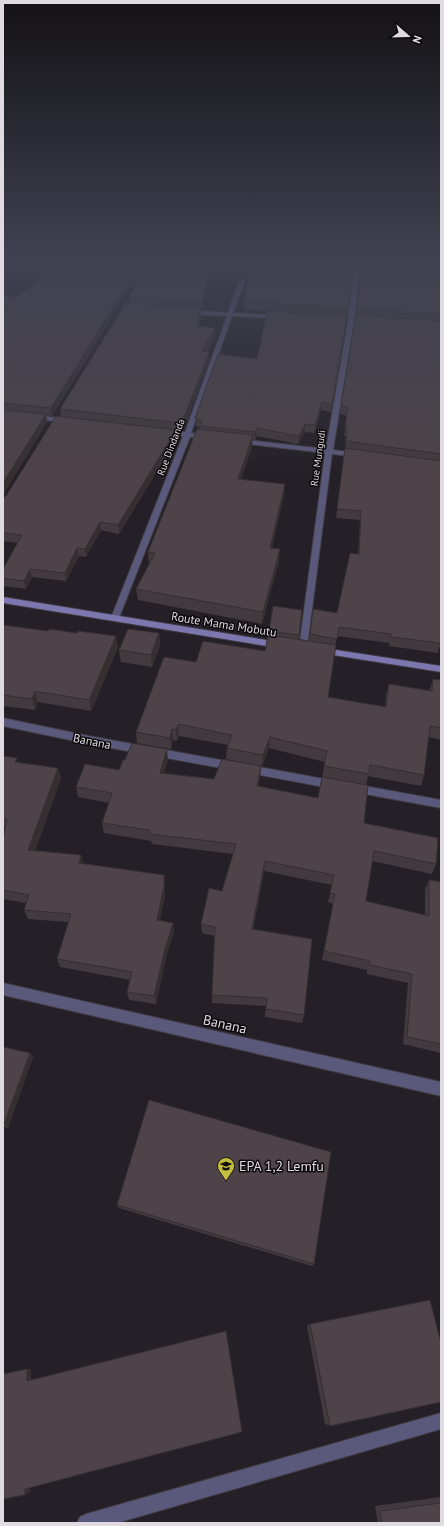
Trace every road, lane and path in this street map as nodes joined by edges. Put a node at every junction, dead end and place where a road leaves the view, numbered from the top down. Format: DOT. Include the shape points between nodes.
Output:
graph roads {
  1 [pos="225,330"];
  2 [pos="349,330"];
  3 [pos="59,413"];
  4 [pos="25,416"];
  5 [pos="70,422"];
  6 [pos="53,423"];
  7 [pos="156,431"];
  8 [pos="186,435"];
  9 [pos="218,439"];
  10 [pos="234,440"];
  11 [pos="329,452"];
  12 [pos="366,457"];
  13 [pos="3,600"];
  14 [pos="115,618"];
  15 [pos="295,647"];
  16 [pos="441,669"];
  17 [pos="3,722"];
  18 [pos="441,804"];
  19 [pos="3,989"];
  20 [pos="441,1089"];
  21 [pos="441,1421"];
  22 [pos="86,1523"];
  1 -- 8 [label="street, Rue Dindanda"];
  2 -- 11 [label="street, Rue Mungudi"];
  3 -- 6 [label="street"];
  4 -- 6 [label="street"];
  5 -- 6 [label="street"];
  7 -- 8 [label="street"];
  8 -- 9 [label="street"];
  8 -- 14 [label="street, Rue Dindanda"];
  10 -- 11 [label="street"];
  11 -- 12 [label="street"];
  11 -- 15 [label="street, Rue Mungudi"];
  13 -- 14 [label="street, Route Mama Mobutu"];
  14 -- 15 [label="street, Route Mama Mobutu"];
  15 -- 16 [label="street, Route Mama Mobutu"];
  17 -- 18 [label="street, Banana"];
  19 -- 20 [label="street, Banana"];
  21 -- 22 [label="street"];
}
